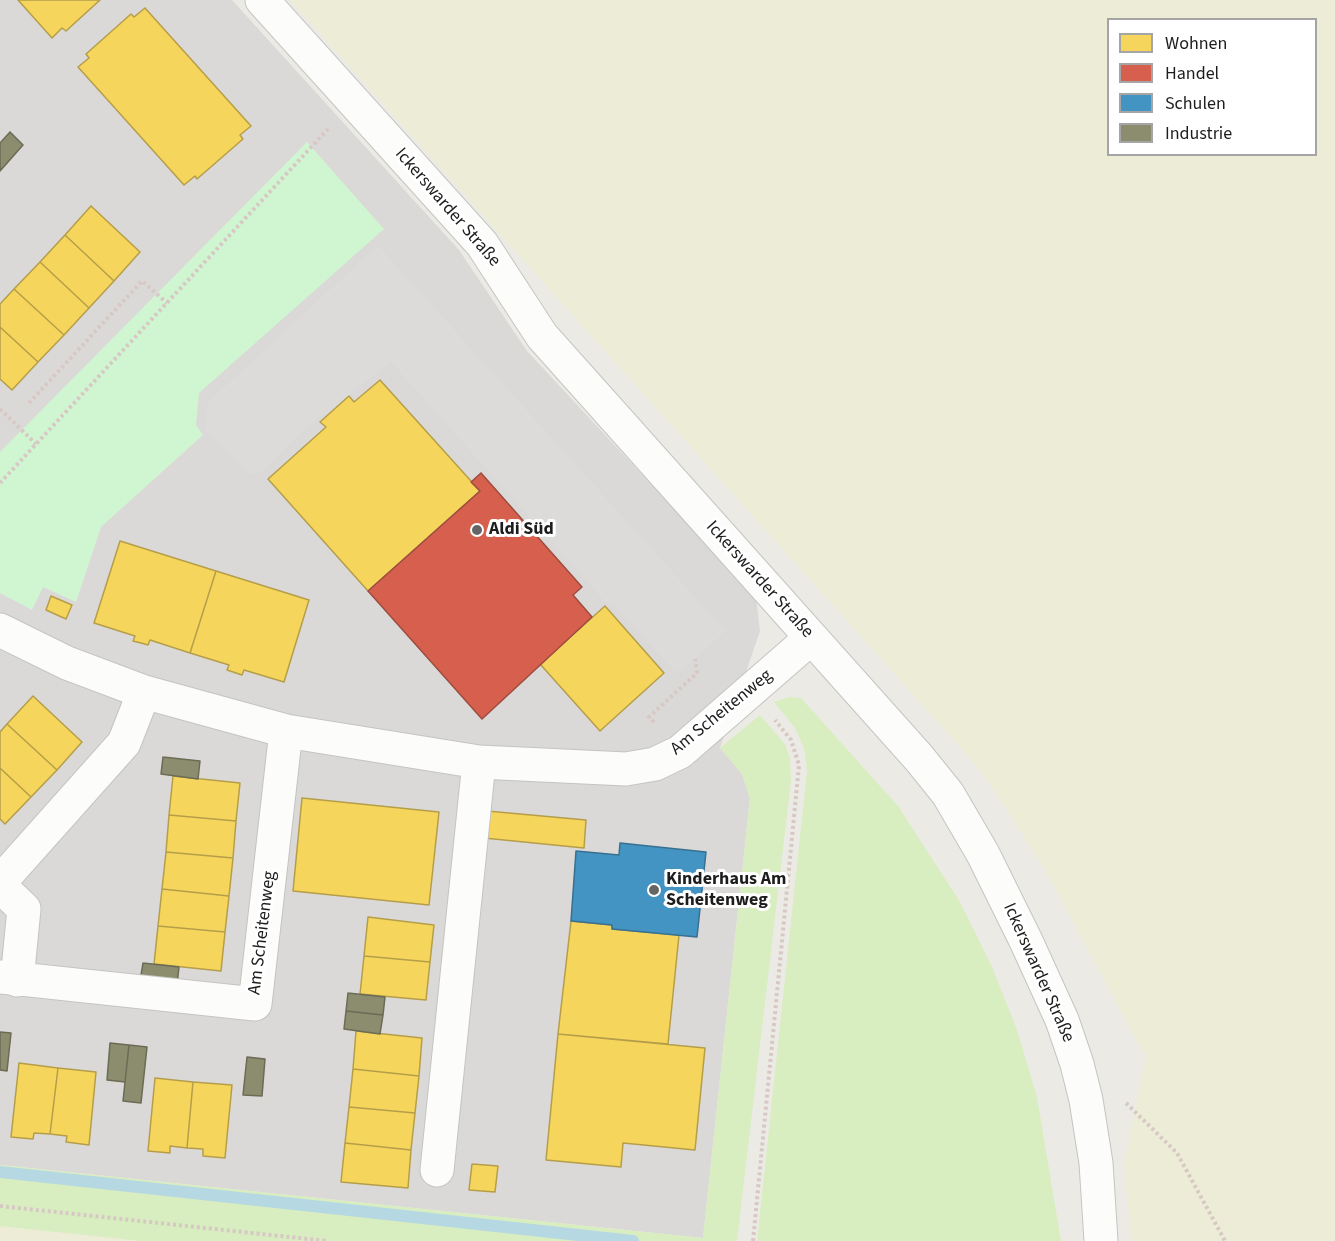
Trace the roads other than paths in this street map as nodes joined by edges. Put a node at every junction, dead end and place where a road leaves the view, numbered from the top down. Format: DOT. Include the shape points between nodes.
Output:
graph roads {
  1 [pos="262,0"];
  2 [pos="0,630"];
  3 [pos="811,638"];
  4 [pos="144,692"];
  5 [pos="286,731"];
  6 [pos="479,762"];
  7 [pos="0,884"];
  8 [pos="8,978"];
  9 [pos="437,1170"];
  10 [pos="1101,1241"];
  1 -- 3 [label="street, Ickerswarder Straße" via="482,244 542,336"];
  2 -- 4 [label="street, Am Scheitenweg" via="67,663"];
  3 -- 6 [label="street, Am Scheitenweg" via="680,752 655,764 602,769"];
  3 -- 10 [label="street, Ickerswarder Straße" via="919,758 983,854 1062,1020 1086,1100 1096,1163"];
  4 -- 5 [label="street, Am Scheitenweg"];
  4 -- 7 [label="street, Am Scheitenweg" via="124,743"];
  5 -- 6 [label="street, Am Scheitenweg"];
  5 -- 8 [label="street, Am Scheitenweg" via="255,1004"];
  6 -- 9 [label="street"];
  7 -- 8 [label="street, Am Scheitenweg" via="24,909"];
}
